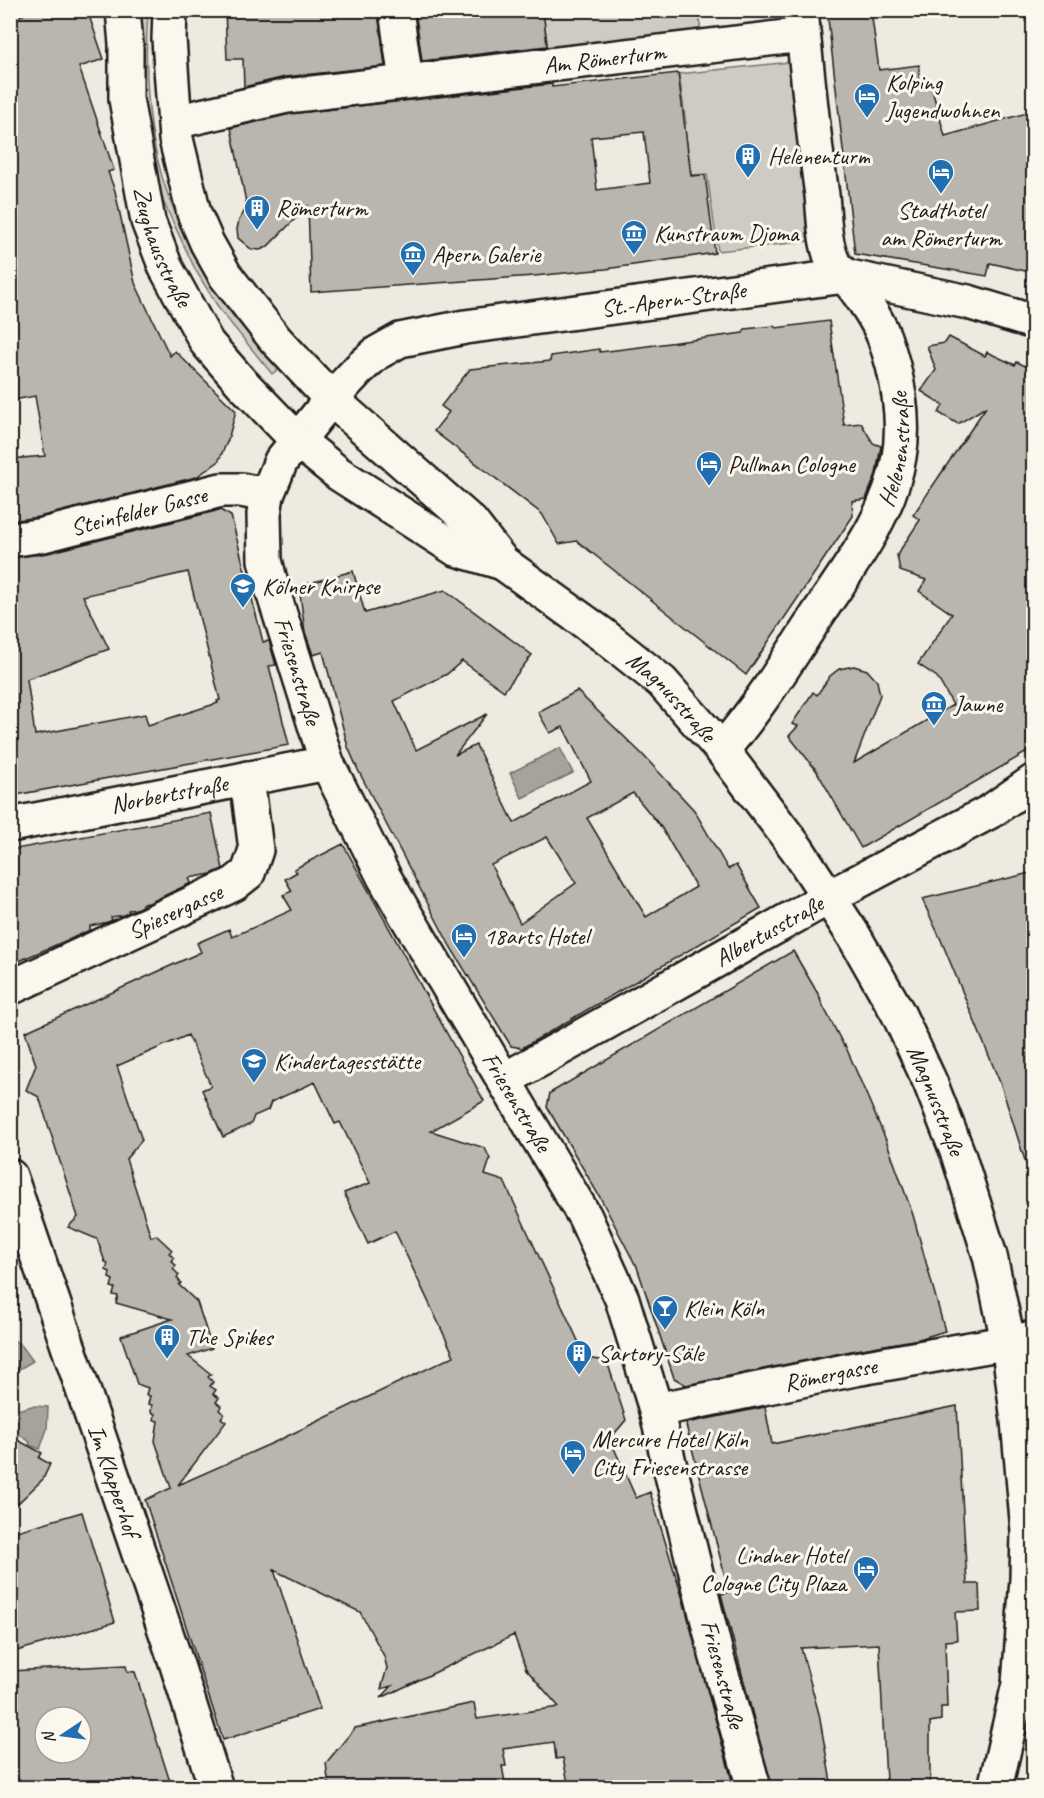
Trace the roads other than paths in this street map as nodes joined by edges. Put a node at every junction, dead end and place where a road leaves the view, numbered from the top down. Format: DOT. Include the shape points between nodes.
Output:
graph roads {
  1 [pos="123,10"];
  2 [pos="170,10"];
  3 [pos="396,10"];
  4 [pos="802,23"];
  5 [pos="406,81"];
  6 [pos="175,122"];
  7 [pos="845,276"];
  8 [pos="1034,322"];
  9 [pos="331,399"];
  10 [pos="297,440"];
  11 [pos="267,495"];
  12 [pos="10,540"];
  13 [pos="503,563"];
  14 [pos="722,750"];
  15 [pos="327,763"];
  16 [pos="247,778"];
  17 [pos="1034,781"];
  18 [pos="10,825"];
  19 [pos="829,897"];
  20 [pos="10,988"];
  21 [pos="504,1080"];
  22 [pos="10,1176"];
  23 [pos="1021,1339"];
  24 [pos="656,1410"];
  25 [pos="216,1788"];
  26 [pos="754,1788"];
  27 [pos="995,1788"];
  1 -- 10 [label="street, Zeughausstraße" via="130,134 147,221 166,268 207,343"];
  2 -- 6 [label="street, Zeughausstraße"];
  3 -- 5 [label="street"];
  4 -- 5 [label="street, Am Römerturm"];
  4 -- 7 [label="street, Helenenstraße" via="828,244 833,264"];
  5 -- 6 [label="street, Am Römerturm" via="286,96"];
  6 -- 9 [label="street, Zeughausstraße" via="180,161 194,213 225,275 275,339"];
  7 -- 8 [label="street, St.-Apern-Straße" via="968,302"];
  7 -- 9 [label="street, St.-Apern-Straße" via="465,327 400,340 377,353"];
  7 -- 14 [label="street, Helenenstraße" via="883,335 894,376 902,435 891,489 865,541 760,702"];
  9 -- 10 [label="street"];
  9 -- 13 [label="street, Magnusstraße" via="471,522"];
  10 -- 11 [label="street, Friesenstraße" via="281,461"];
  10 -- 13 [label="street, Magnusstraße" via="339,474 456,549"];
  11 -- 12 [label="street, Steinfelder Gasse" via="221,490"];
  11 -- 15 [label="street, Friesenstraße" via="265,560 279,591"];
  13 -- 14 [label="street, Magnusstraße" via="662,681"];
  14 -- 19 [label="street, Magnusstraße"];
  15 -- 16 [label="street, Norbertstraße"];
  15 -- 21 [label="street, Friesenstraße" via="384,877"];
  16 -- 18 [label="street, Norbertstraße"];
  16 -- 20 [label="street, Spiesergasse" via="256,850 248,873 234,884"];
  17 -- 19 [label="street, Albertusstraße" via="991,811"];
  19 -- 21 [label="street, Albertusstraße"];
  19 -- 23 [label="street, Magnusstraße" via="898,1013 930,1082"];
  21 -- 24 [label="street, Friesenstraße" via="585,1217 622,1299"];
  22 -- 25 [label="street, Im Klapperhof"];
  23 -- 24 [label="street, Römergasse"];
  23 -- 27 [label="street, Magnusstraße" via="1016,1396 1028,1531 1027,1579 1019,1684"];
  24 -- 26 [label="street, Friesenstraße" via="716,1654"];
}
